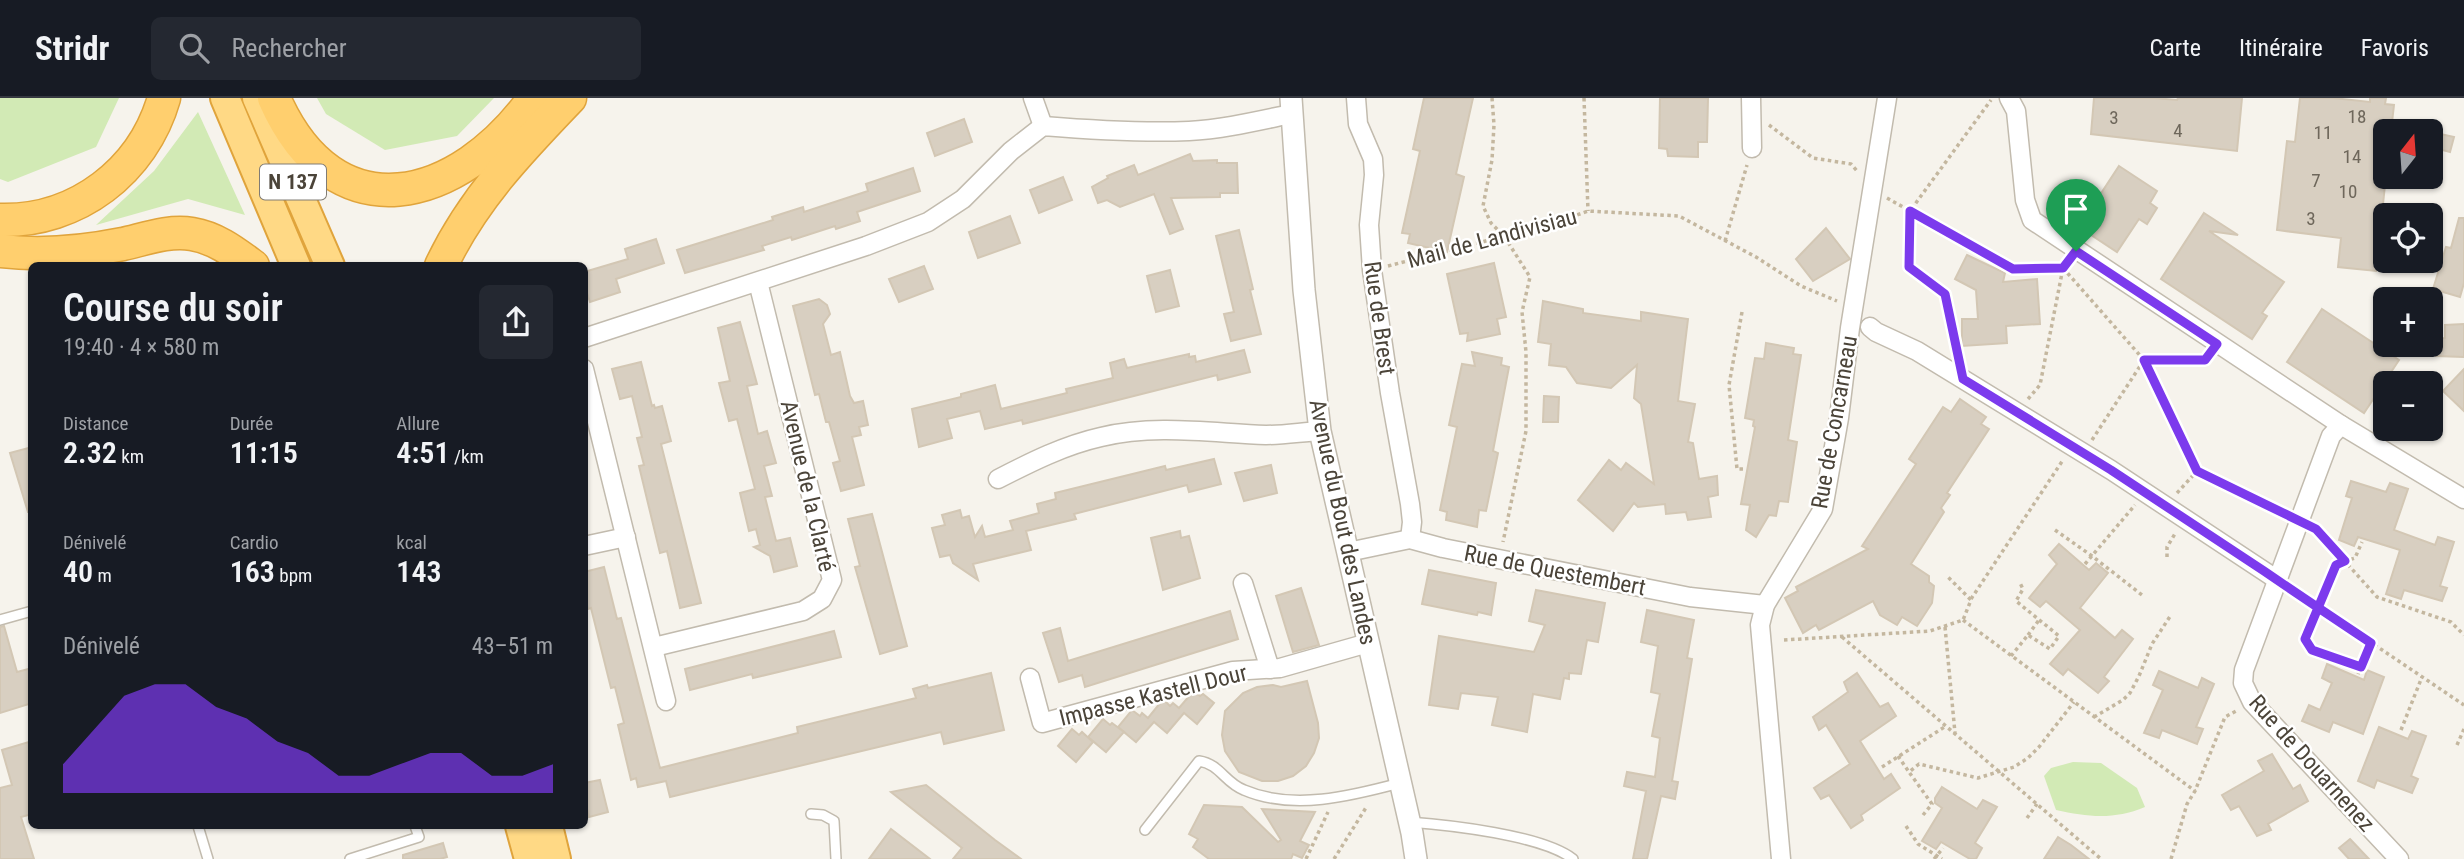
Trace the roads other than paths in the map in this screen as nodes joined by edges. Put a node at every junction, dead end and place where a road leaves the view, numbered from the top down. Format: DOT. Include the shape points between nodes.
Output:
graph roads {
  1 [pos="163,98"];
  2 [pos="225,98"];
  3 [pos="257,98"];
  4 [pos="274,98"];
  5 [pos="534,98"];
  6 [pos="570,98"];
  7 [pos="1033,98"];
  8 [pos="1356,98"];
  9 [pos="1887,98"];
  10 [pos="2009,98"];
  11 [pos="1750,105"];
  12 [pos="1291,106"];
  13 [pos="1043,126"];
  14 [pos="1752,148"];
  15 [pos="0,220"];
  16 [pos="0,251"];
  17 [pos="247,262"];
  18 [pos="294,262"];
  19 [pos="328,262"];
  20 [pos="443,262"];
  21 [pos="758,282"];
  22 [pos="1870,327"];
  23 [pos="588,337"];
  24 [pos="588,385"];
  25 [pos="2341,425"];
  26 [pos="1320,431"];
  27 [pos="998,479"];
  28 [pos="2464,499"];
  29 [pos="626,537"];
  30 [pos="1410,539"];
  31 [pos="588,545"];
  32 [pos="1348,552"];
  33 [pos="2276,579"];
  34 [pos="1243,583"];
  35 [pos="1765,605"];
  36 [pos="28,612"];
  37 [pos="0,620"];
  38 [pos="1368,643"];
  39 [pos="654,647"];
  40 [pos="1270,669"];
  41 [pos="1030,678"];
  42 [pos="666,701"];
  43 [pos="1400,783"];
  44 [pos="811,814"];
  45 [pos="1409,822"];
  46 [pos="199,829"];
  47 [pos="416,829"];
  48 [pos="521,829"];
  49 [pos="549,829"];
  50 [pos="1145,830"];
  51 [pos="208,859"];
  52 [pos="351,859"];
  53 [pos="529,859"];
  54 [pos="556,859"];
  55 [pos="836,859"];
  56 [pos="1416,859"];
  57 [pos="1573,859"];
  58 [pos="1781,859"];
  59 [pos="2399,859"];
  1 -- 15 [label="highway" via="141,147 103,188 52,214"];
  2 -- 18 [label="highway, N 137"];
  3 -- 19 [label="highway, N 137"];
  4 -- 5 [label="highway" via="297,141 324,169 362,186 386,189 422,186 456,172 489,149"];
  6 -- 20 [label="highway" via="511,159 473,209"];
  7 -- 13 [label="street"];
  8 -- 30 [label="street, Rue de Brest" via="1357,124 1373,159 1369,225 1373,271 1410,504"];
  9 -- 35 [label="street, Rue de Concarneau" via="1823,509"];
  10 -- 25 [label="street" via="2016,111 2025,200 2032,220"];
  11 -- 14 [label="street"];
  12 -- 13 [label="street" via="1240,125 1191,131"];
  12 -- 26 [label="street, Avenue du Bout des Landes"];
  13 -- 21 [label="street" via="963,199 928,222"];
  16 -- 17 [label="highway" via="79,251 189,233 212,239"];
  21 -- 23 [label="street"];
  21 -- 39 [label="street, Avenue de la Clarté" via="832,580 822,600 803,611"];
  22 -- 33 [label="street" via="2078,450"];
  24 -- 29 [label="street"];
  25 -- 28 [label="street"];
  25 -- 33 [label="street, Rue de Douarnenez" via="2331,436"];
  26 -- 27 [label="street" via="1268,435 1177,429 1102,436 1066,447"];
  26 -- 32 [label="street, Avenue du Bout des Landes"];
  29 -- 31 [label="street"];
  29 -- 39 [label="street"];
  30 -- 32 [label="street, Rue de Questembert"];
  30 -- 35 [label="street, Rue de Questembert" via="1690,597"];
  32 -- 38 [label="street, Avenue du Bout des Landes"];
  33 -- 59 [label="street, Rue de Douarnenez" via="2243,683 2252,702"];
  34 -- 40 [label="street, Impasse Kastell Dour"];
  35 -- 58 [label="street, Rue de Concarneau" via="1760,625"];
  36 -- 37 [label="lane"];
  38 -- 40 [label="street, Impasse Kastell Dour"];
  38 -- 43 [label="street, Avenue du Bout des Landes"];
  39 -- 42 [label="street"];
  40 -- 41 [label="street, Impasse Kastell Dour" via="1233,671 1042,723"];
  43 -- 45 [label="street, Avenue du Bout des Landes"];
  43 -- 50 [label="lane" via="1361,794 1270,798 1241,790 1210,763 1199,761"];
  44 -- 55 [label="lane" via="834,821"];
  45 -- 56 [label="street, Avenue du Bout des Landes"];
  45 -- 57 [label="lane" via="1536,842"];
  46 -- 51 [label="lane"];
  47 -- 52 [label="lane" via="419,837"];
  48 -- 53 [label="highway"];
  49 -- 54 [label="highway"];
}
